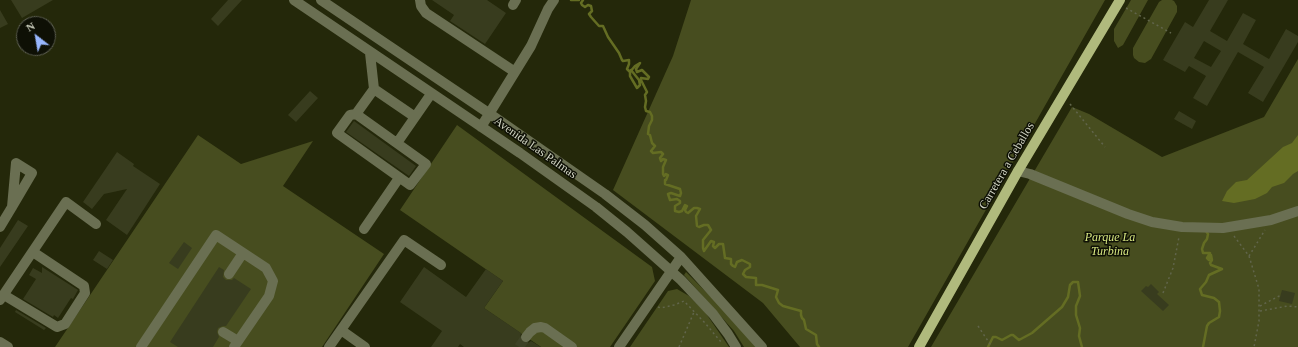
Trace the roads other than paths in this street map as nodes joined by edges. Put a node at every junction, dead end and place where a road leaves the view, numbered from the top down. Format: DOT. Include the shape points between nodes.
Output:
graph roads {
  1 [pos="294,0"];
  2 [pos="321,0"];
  3 [pos="420,0"];
  4 [pos="554,0"];
  5 [pos="1119,2"];
  6 [pos="345,16"];
  7 [pos="336,29"];
  8 [pos="370,53"];
  9 [pos="515,72"];
  10 [pos="374,89"];
  11 [pos="431,94"];
  12 [pos="356,114"];
  13 [pos="490,114"];
  14 [pos="415,117"];
  15 [pos="481,127"];
  16 [pos="397,143"];
  17 [pos="1018,171"];
  18 [pos="399,178"];
  19 [pos="12,207"];
  20 [pos="1298,211"];
  21 [pos="96,224"];
  22 [pos="0,227"];
  23 [pos="364,230"];
  24 [pos="33,252"];
  25 [pos="243,253"];
  26 [pos="681,257"];
  27 [pos="441,265"];
  28 [pos="672,271"];
  29 [pos="228,274"];
  30 [pos="2,297"];
  31 [pos="341,330"];
  32 [pos="223,332"];
  33 [pos="526,337"];
  34 [pos="0,342"];
  35 [pos="236,344"];
  36 [pos="8,347"];
  37 [pos="141,347"];
  38 [pos="329,347"];
  39 [pos="365,347"];
  40 [pos="572,347"];
  41 [pos="619,347"];
  42 [pos="736,347"];
  43 [pos="762,347"];
  44 [pos="919,347"];
  1 -- 7 [label="street, Avenida Las Palmas"];
  2 -- 6 [label="street, Avenida Las Palmas"];
  3 -- 9 [label="street" via="426,13"];
  4 -- 9 [label="street"];
  5 -- 17 [label="main road, Carretera a Ceballos"];
  6 -- 7 [label="street"];
  6 -- 13 [label="street, Avenida Las Palmas"];
  7 -- 8 [label="street, Avenida Las Palmas"];
  8 -- 10 [label="street"];
  8 -- 11 [label="street, Avenida Las Palmas"];
  9 -- 13 [label="street"];
  10 -- 12 [label="street"];
  10 -- 14 [label="street"];
  11 -- 14 [label="street"];
  11 -- 15 [label="street, Avenida Las Palmas"];
  12 -- 16 [label="street"];
  12 -- 18 [label="street" via="350,115 337,133"];
  13 -- 15 [label="street"];
  13 -- 26 [label="street, Avenida Las Palmas" via="605,194"];
  14 -- 16 [label="street"];
  15 -- 28 [label="street, Avenida Las Palmas" via="596,207"];
  16 -- 18 [label="street" via="426,164 410,185"];
  17 -- 20 [label="street" via="1128,214 1152,222 1182,227 1223,228 1271,220"];
  17 -- 44 [label="main road, Carretera a Ceballos"];
  18 -- 23 [label="street"];
  19 -- 22 [label="street"];
  21 -- 24 [label="street" via="66,202"];
  24 -- 30 [label="street"];
  24 -- 30 [label="street" via="84,286 85,293 65,324 57,327"];
  25 -- 29 [label="street"];
  25 -- 35 [label="street" via="266,268 273,281 268,296"];
  25 -- 37 [label="street" via="216,235"];
  26 -- 28 [label="street"];
  26 -- 43 [label="street, Avenida Las Palmas"];
  27 -- 31 [label="street" via="404,240"];
  28 -- 41 [label="street"];
  28 -- 42 [label="street, Avenida Las Palmas" via="713,314"];
  31 -- 38 [label="street"];
  31 -- 39 [label="street"];
  32 -- 35 [label="street"];
  33 -- 40 [label="street" via="535,328 541,327"];
  34 -- 36 [label="street"];
}
